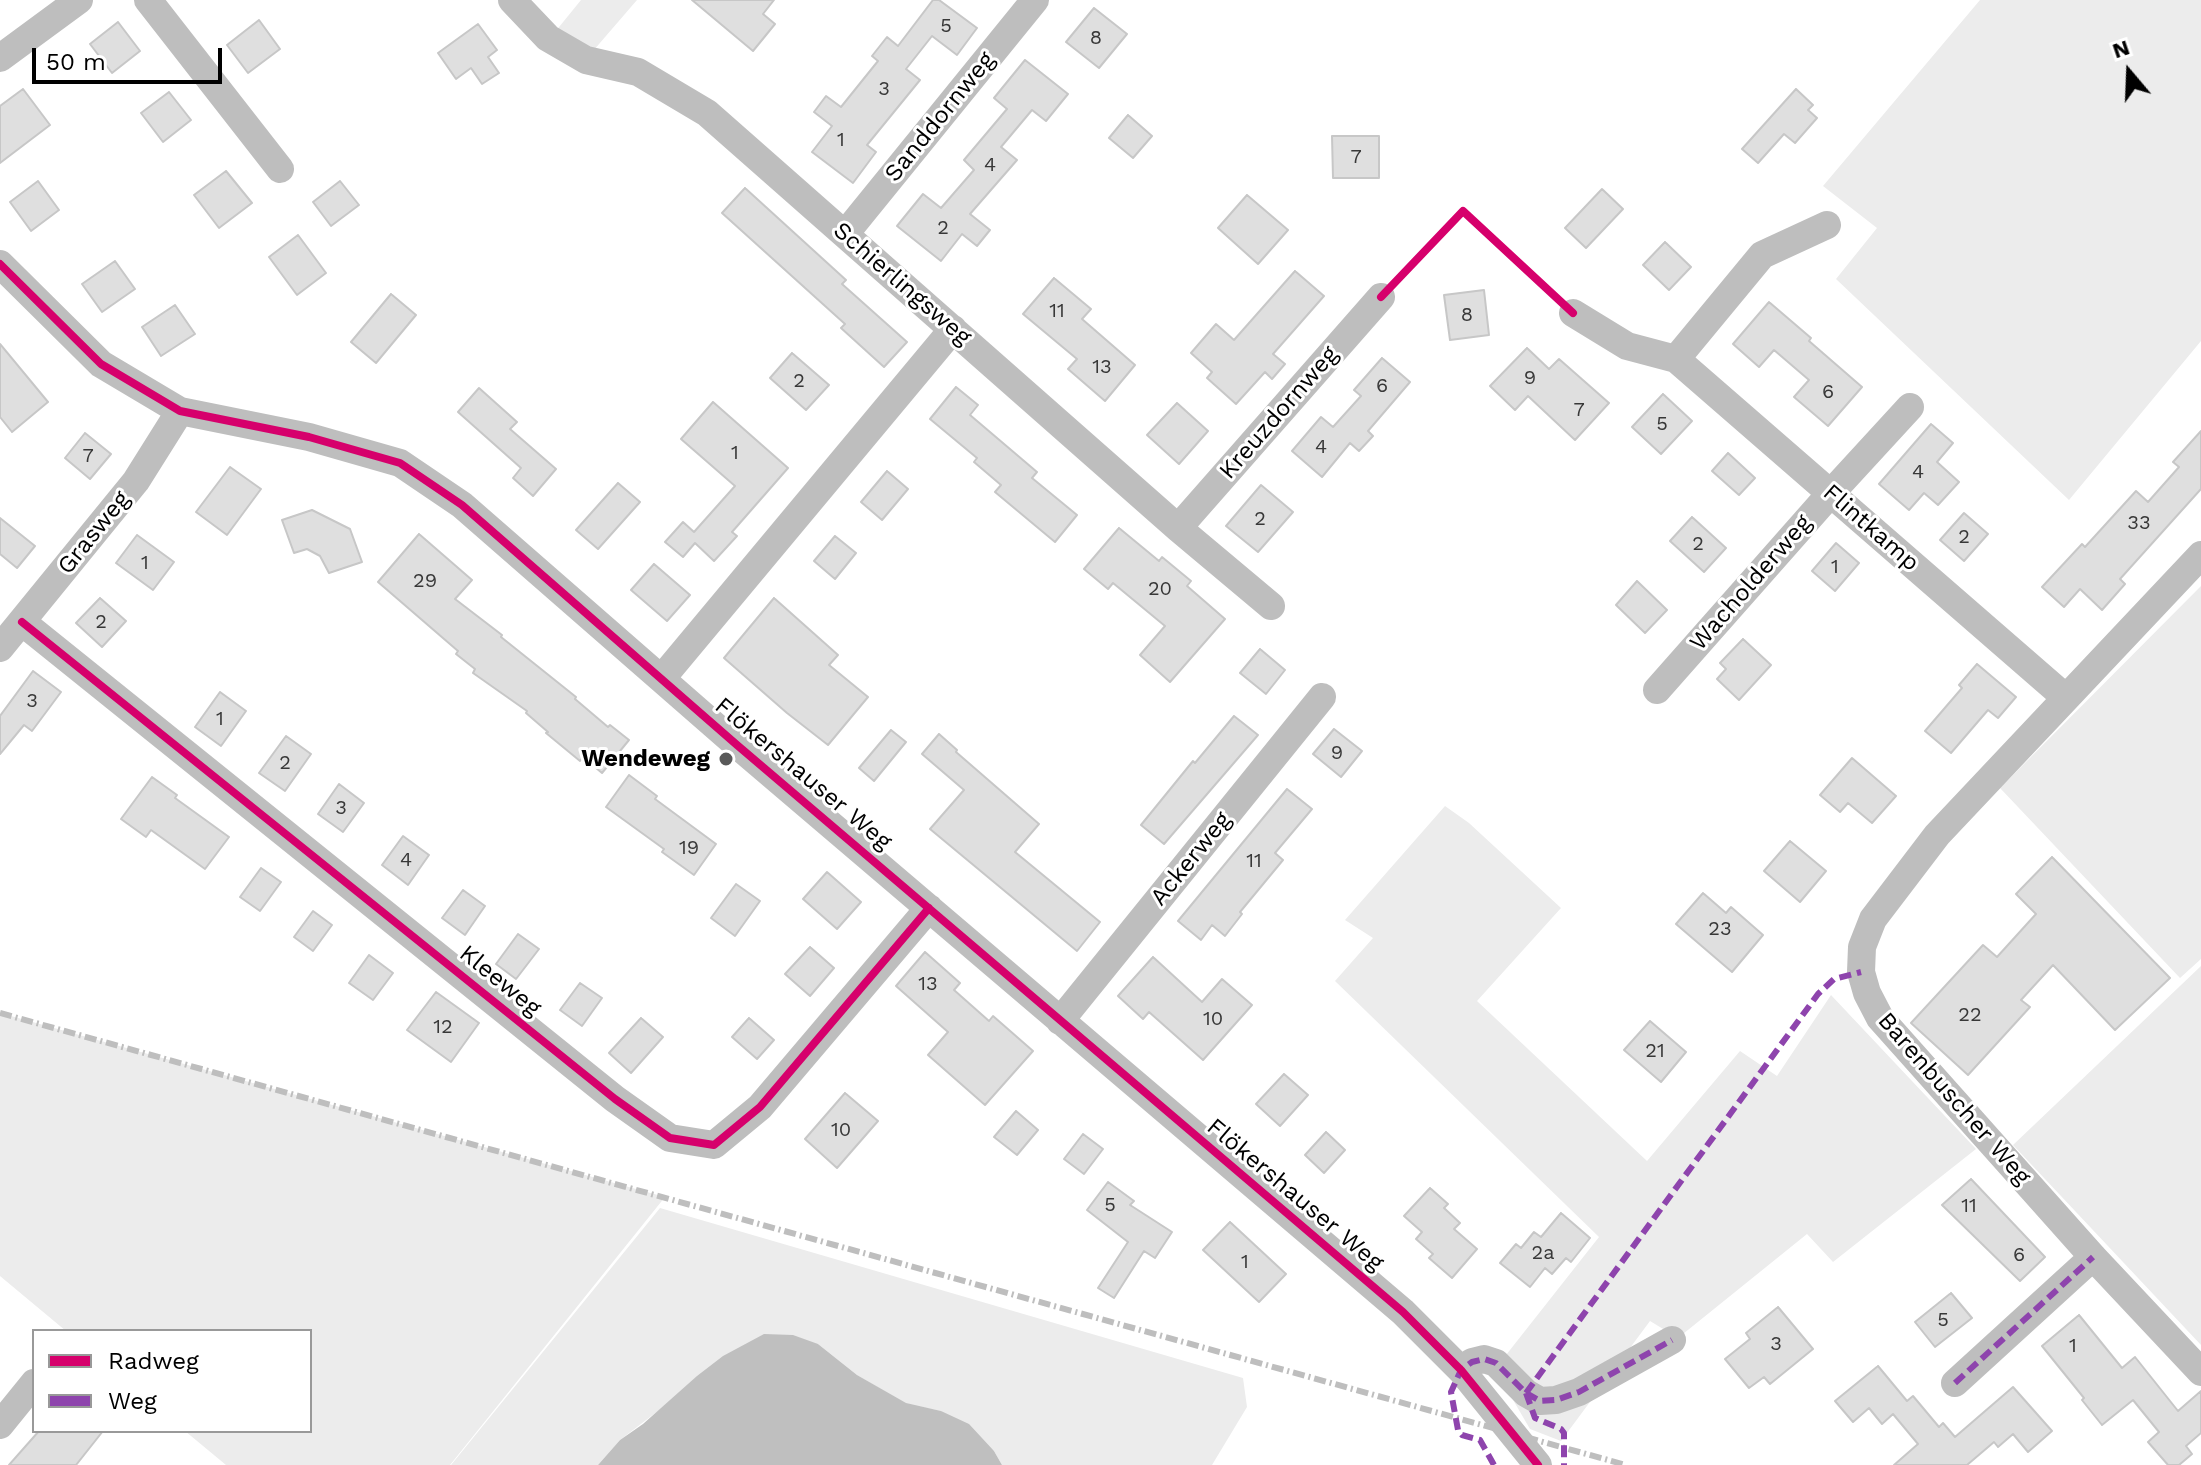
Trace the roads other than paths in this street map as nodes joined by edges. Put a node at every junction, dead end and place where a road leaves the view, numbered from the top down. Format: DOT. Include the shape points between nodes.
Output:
graph roads {
  1 [pos="79,0"];
  2 [pos="148,0"];
  3 [pos="512,0"];
  4 [pos="1035,0"];
  5 [pos="0,58"];
  6 [pos="280,169"];
  7 [pos="1827,225"];
  8 [pos="845,234"];
  9 [pos="0,264"];
  10 [pos="1381,297"];
  11 [pos="1573,313"];
  12 [pos="953,329"];
  13 [pos="1676,359"];
  14 [pos="1910,407"];
  15 [pos="180,411"];
  16 [pos="1831,493"];
  17 [pos="1178,528"];
  18 [pos="2201,555"];
  19 [pos="1271,606"];
  20 [pos="22,622"];
  21 [pos="0,648"];
  22 [pos="662,678"];
  23 [pos="1657,690"];
  24 [pos="1322,697"];
  25 [pos="2066,698"];
  26 [pos="929,908"];
  27 [pos="1060,1021"];
  28 [pos="2093,1257"];
  29 [pos="1672,1340"];
  30 [pos="1461,1370"];
  31 [pos="2201,1372"];
  32 [pos="1955,1383"];
  33 [pos="32,1385"];
  34 [pos="0,1425"];
  35 [pos="1516,1446"];
  36 [pos="1538,1465"];
  1 -- 5 [label="street"];
  2 -- 6 [label="street"];
  3 -- 8 [label="street, Schierlingsweg" via="548,38 586,60 638,72 707,113"];
  4 -- 8 [label="street, Sanddornweg"];
  7 -- 13 [label="street" via="1762,255"];
  8 -- 12 [label="street, Schierlingsweg"];
  9 -- 15 [label="street, Flökershauser Weg" via="101,364"];
  10 -- 17 [label="street, Kreuzdornweg"];
  11 -- 13 [label="street, Flintkamp" via="1627,346"];
  12 -- 17 [label="street, Schierlingsweg"];
  12 -- 22 [label="street"];
  13 -- 16 [label="street, Flintkamp"];
  14 -- 16 [label="street, Wacholderweg"];
  15 -- 20 [label="street, Grasweg" via="136,481"];
  15 -- 22 [label="street, Flökershauser Weg" via="309,437 400,463 462,505"];
  16 -- 23 [label="street, Wacholderweg"];
  16 -- 25 [label="street, Flintkamp"];
  17 -- 19 [label="street, Schierlingsweg"];
  18 -- 25 [label="street, Barenbuscher Weg"];
  20 -- 21 [label="street, Grasweg"];
  20 -- 26 [label="street, Kleeweg" via="670,1138 714,1145 760,1107"];
  22 -- 26 [label="street, Flökershauser Weg"];
  24 -- 27 [label="street, Ackerweg"];
  25 -- 28 [label="street, Barenbuscher Weg" via="1937,835 1873,919 1862,947 1861,972 1880,1018"];
  26 -- 27 [label="street, Flökershauser Weg"];
  27 -- 30 [label="street, Flökershauser Weg" via="1403,1312"];
  28 -- 31 [label="street, Barenbuscher Weg"];
  28 -- 32 [label="street"];
  29 -- 30 [label="street" via="1556,1400 1540,1401 1484,1359"];
  30 -- 35 [label="street, Flökershauser Weg"];
  33 -- 34 [label="street"];
  35 -- 36 [label="street, Flökershauser Weg"];
}
